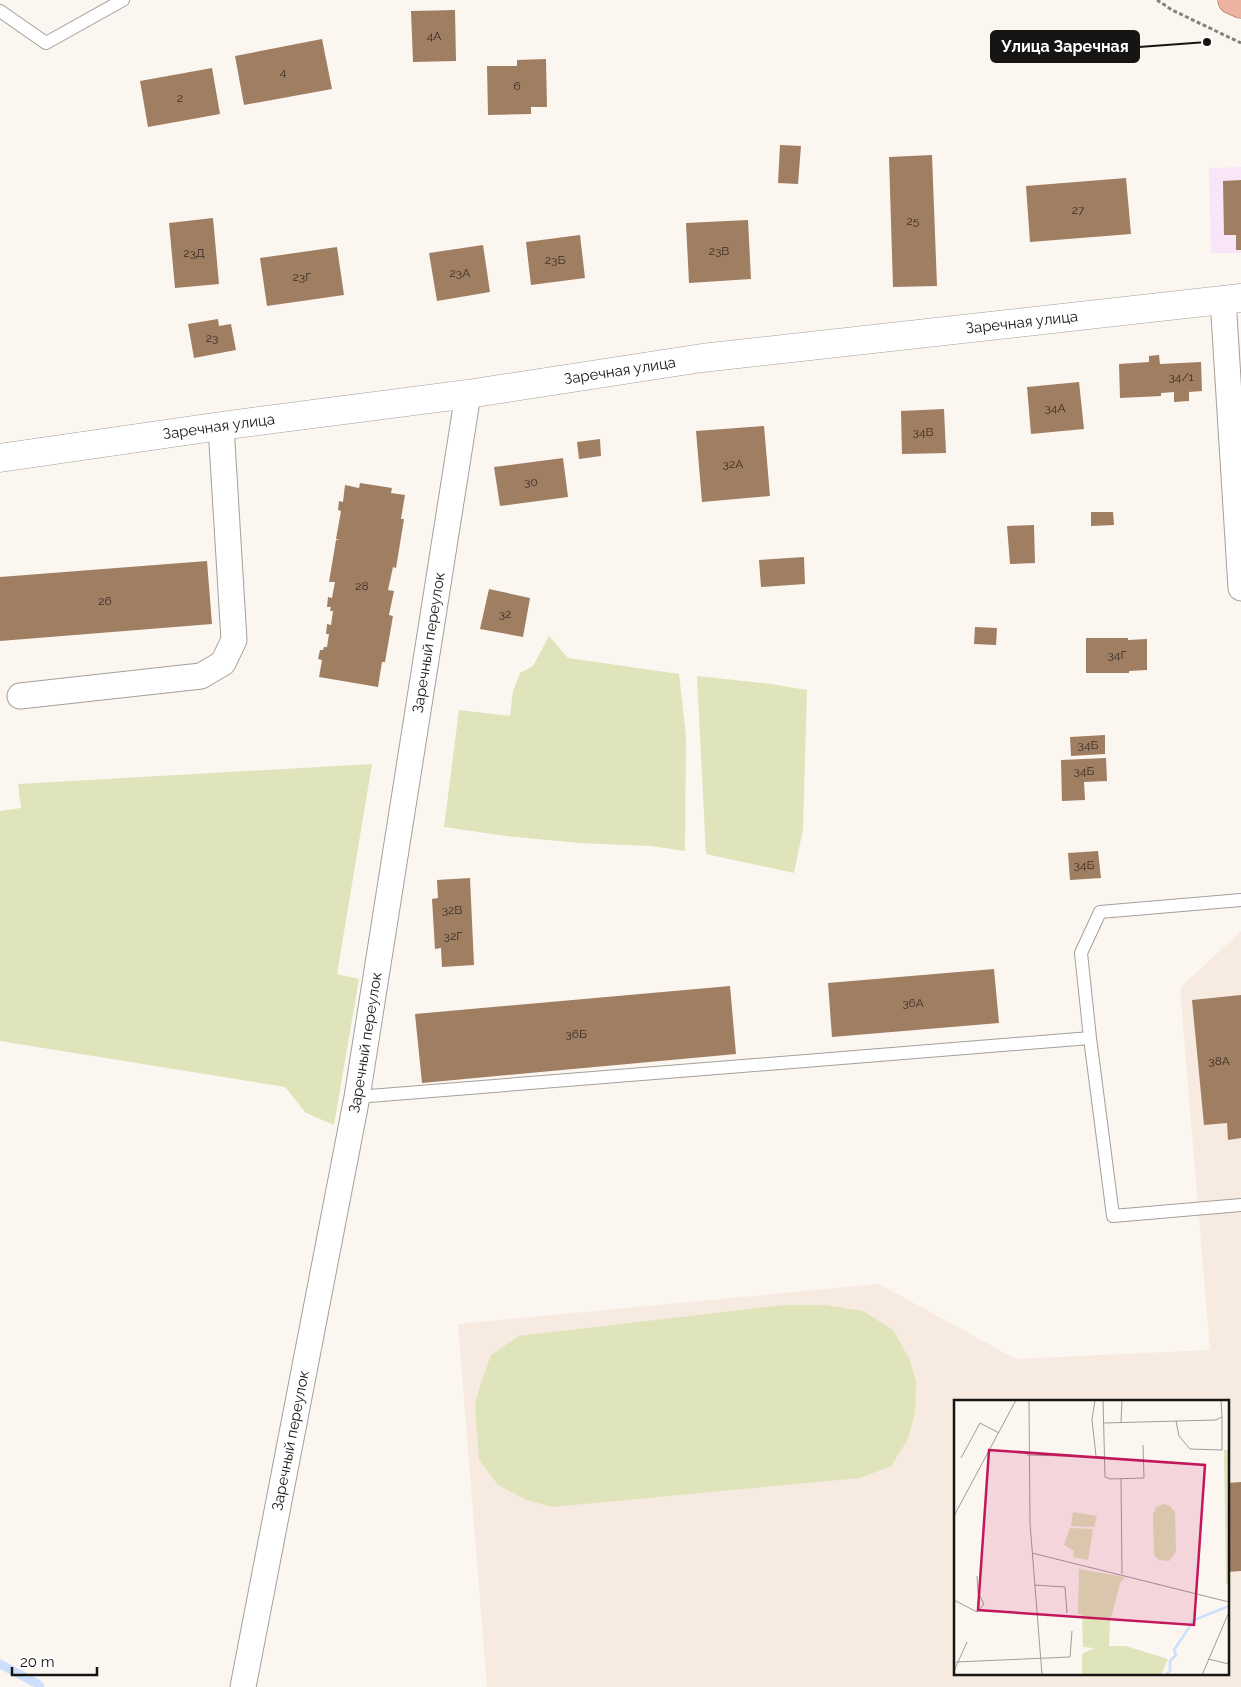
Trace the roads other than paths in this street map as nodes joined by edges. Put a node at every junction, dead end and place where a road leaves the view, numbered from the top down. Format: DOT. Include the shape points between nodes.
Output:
graph roads {
  1 [pos="123,0"];
  2 [pos="1232,0"];
  3 [pos="1241,4"];
  4 [pos="0,11"];
  5 [pos="1232,298"];
  6 [pos="468,394"];
  7 [pos="221,426"];
  8 [pos="0,458"];
  9 [pos="1241,588"];
  10 [pos="20,696"];
  11 [pos="1241,900"];
  12 [pos="1090,1038"];
  13 [pos="357,1097"];
  14 [pos="1241,1205"];
  15 [pos="244,1687"];
  1 -- 4 [label="lane" via="46,43"];
  2 -- 3 [label="main road"];
  5 -- 6 [label="main road, Заречная улица" via="702,358"];
  5 -- 9 [label="street"];
  6 -- 7 [label="main road, Заречная улица"];
  6 -- 13 [label="street, Заречный переулок"];
  7 -- 8 [label="main road, Заречная улица"];
  7 -- 10 [label="street" via="234,640 223,663 201,676"];
  11 -- 12 [label="lane" via="1100,912 1081,953"];
  12 -- 13 [label="lane"];
  12 -- 14 [label="lane" via="1113,1216"];
  13 -- 15 [label="street, Заречный переулок"];
}
